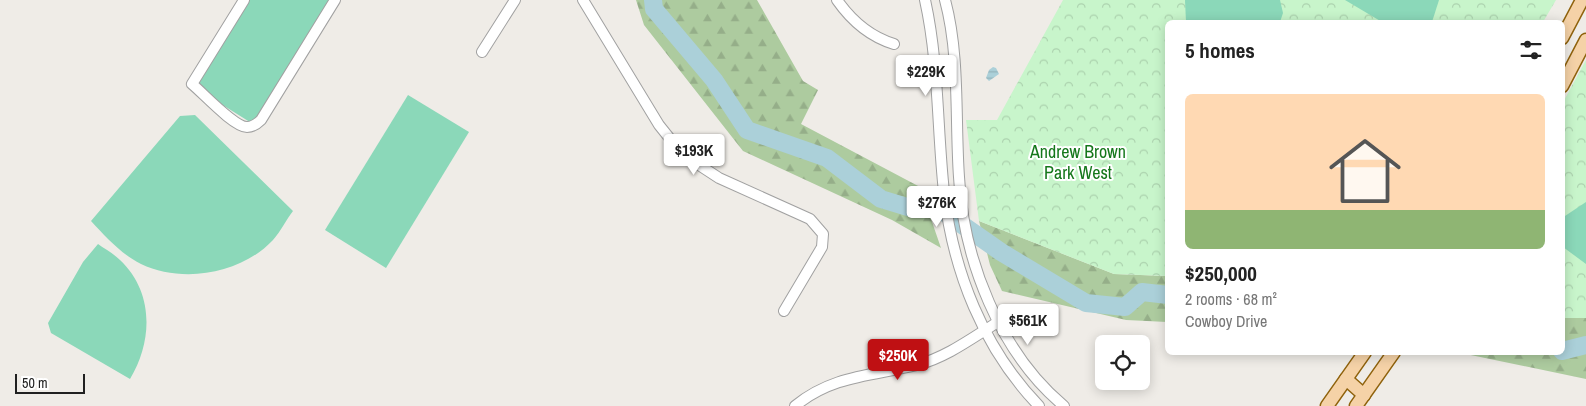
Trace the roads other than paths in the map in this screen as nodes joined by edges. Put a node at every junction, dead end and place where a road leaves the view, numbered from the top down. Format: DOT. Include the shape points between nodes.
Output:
graph roads {
  1 [pos="244,0"];
  2 [pos="335,0"];
  3 [pos="515,0"];
  4 [pos="583,0"];
  5 [pos="837,0"];
  6 [pos="925,0"];
  7 [pos="945,0"];
  8 [pos="1582,0"];
  9 [pos="1565,32"];
  10 [pos="1586,40"];
  11 [pos="894,44"];
  12 [pos="482,52"];
  13 [pos="1565,80"];
  14 [pos="784,311"];
  15 [pos="998,322"];
  16 [pos="985,330"];
  17 [pos="1362,355"];
  18 [pos="1392,355"];
  19 [pos="1346,379"];
  20 [pos="1364,395"];
  21 [pos="795,406"];
  22 [pos="1039,406"];
  23 [pos="1064,406"];
  24 [pos="1327,406"];
  25 [pos="1356,406"];
  1 -- 2 [label="street" via="192,84 237,123 247,127 261,120"];
  3 -- 12 [label="street"];
  4 -- 14 [label="street" via="659,125 675,145 719,178 803,215 820,228 824,238 822,247"];
  5 -- 11 [label="street" via="876,39"];
  6 -- 16 [label="street" via="934,54 944,191 963,280"];
  7 -- 15 [label="street" via="952,46 962,202 976,267"];
  8 -- 9 [label="main road"];
  10 -- 13 [label="main road"];
  15 -- 16 [label="street"];
  15 -- 23 [label="street" via="1040,383"];
  16 -- 21 [label="street" via="933,359 836,382"];
  16 -- 22 [label="street" via="1018,384"];
  17 -- 19 [label="main road"];
  18 -- 20 [label="main road"];
  19 -- 20 [label="main road"];
  19 -- 24 [label="main road"];
  20 -- 25 [label="main road"];
}
